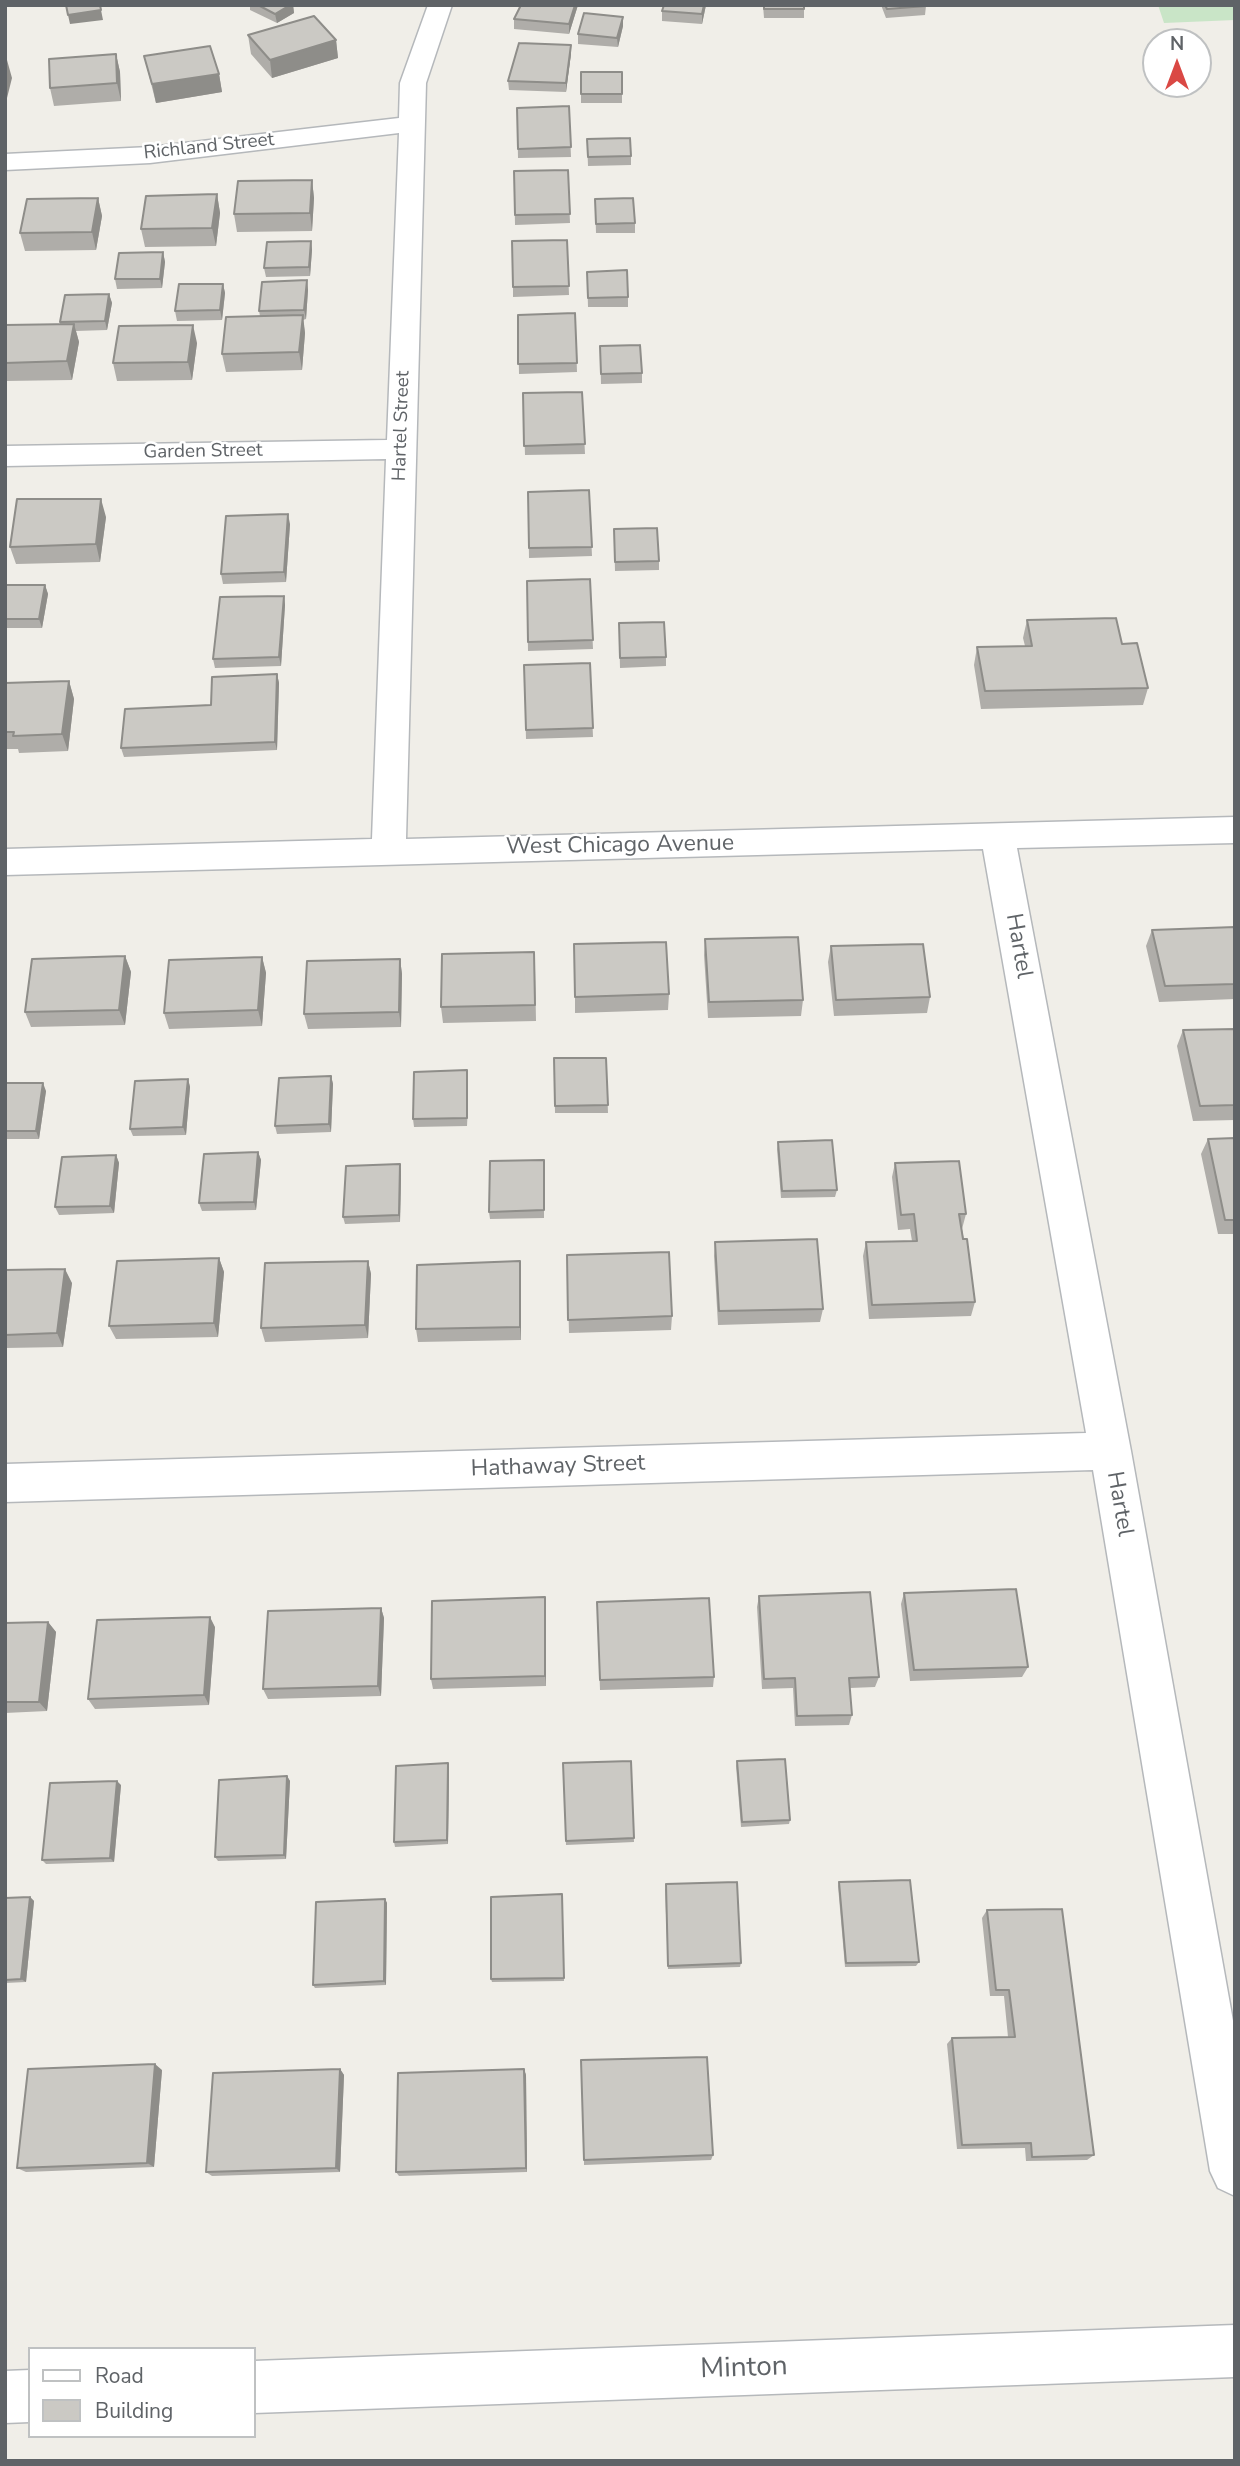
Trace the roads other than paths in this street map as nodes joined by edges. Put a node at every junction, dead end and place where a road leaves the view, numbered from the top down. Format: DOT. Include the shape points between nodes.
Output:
graph roads {
  1 [pos="440,5"];
  2 [pos="411,124"];
  3 [pos="5,162"];
  4 [pos="401,449"];
  5 [pos="5,456"];
  6 [pos="1235,830"];
  7 [pos="998,837"];
  8 [pos="389,852"];
  9 [pos="5,862"];
  10 [pos="1110,1451"];
  11 [pos="5,1483"];
  12 [pos="1235,2171"];
  13 [pos="1235,2351"];
  14 [pos="256,2388"];
  15 [pos="28,2396"];
  16 [pos="5,2397"];
  1 -- 2 [label="street, Hartel Street" via="413,83"];
  2 -- 3 [label="street, Richland Street" via="150,155"];
  2 -- 4 [label="street, Hartel Street"];
  4 -- 5 [label="street, Garden Street"];
  4 -- 8 [label="street, Hartel Street"];
  6 -- 7 [label="street, West Chicago Avenue"];
  7 -- 8 [label="street, West Chicago Avenue"];
  7 -- 10 [label="street, Hartel"];
  8 -- 9 [label="street, West Chicago Avenue"];
  10 -- 11 [label="street, Hathaway Street"];
  10 -- 12 [label="street, Hartel"];
  13 -- 14 [label="street, Minton"];
  15 -- 16 [label="street"];
}
